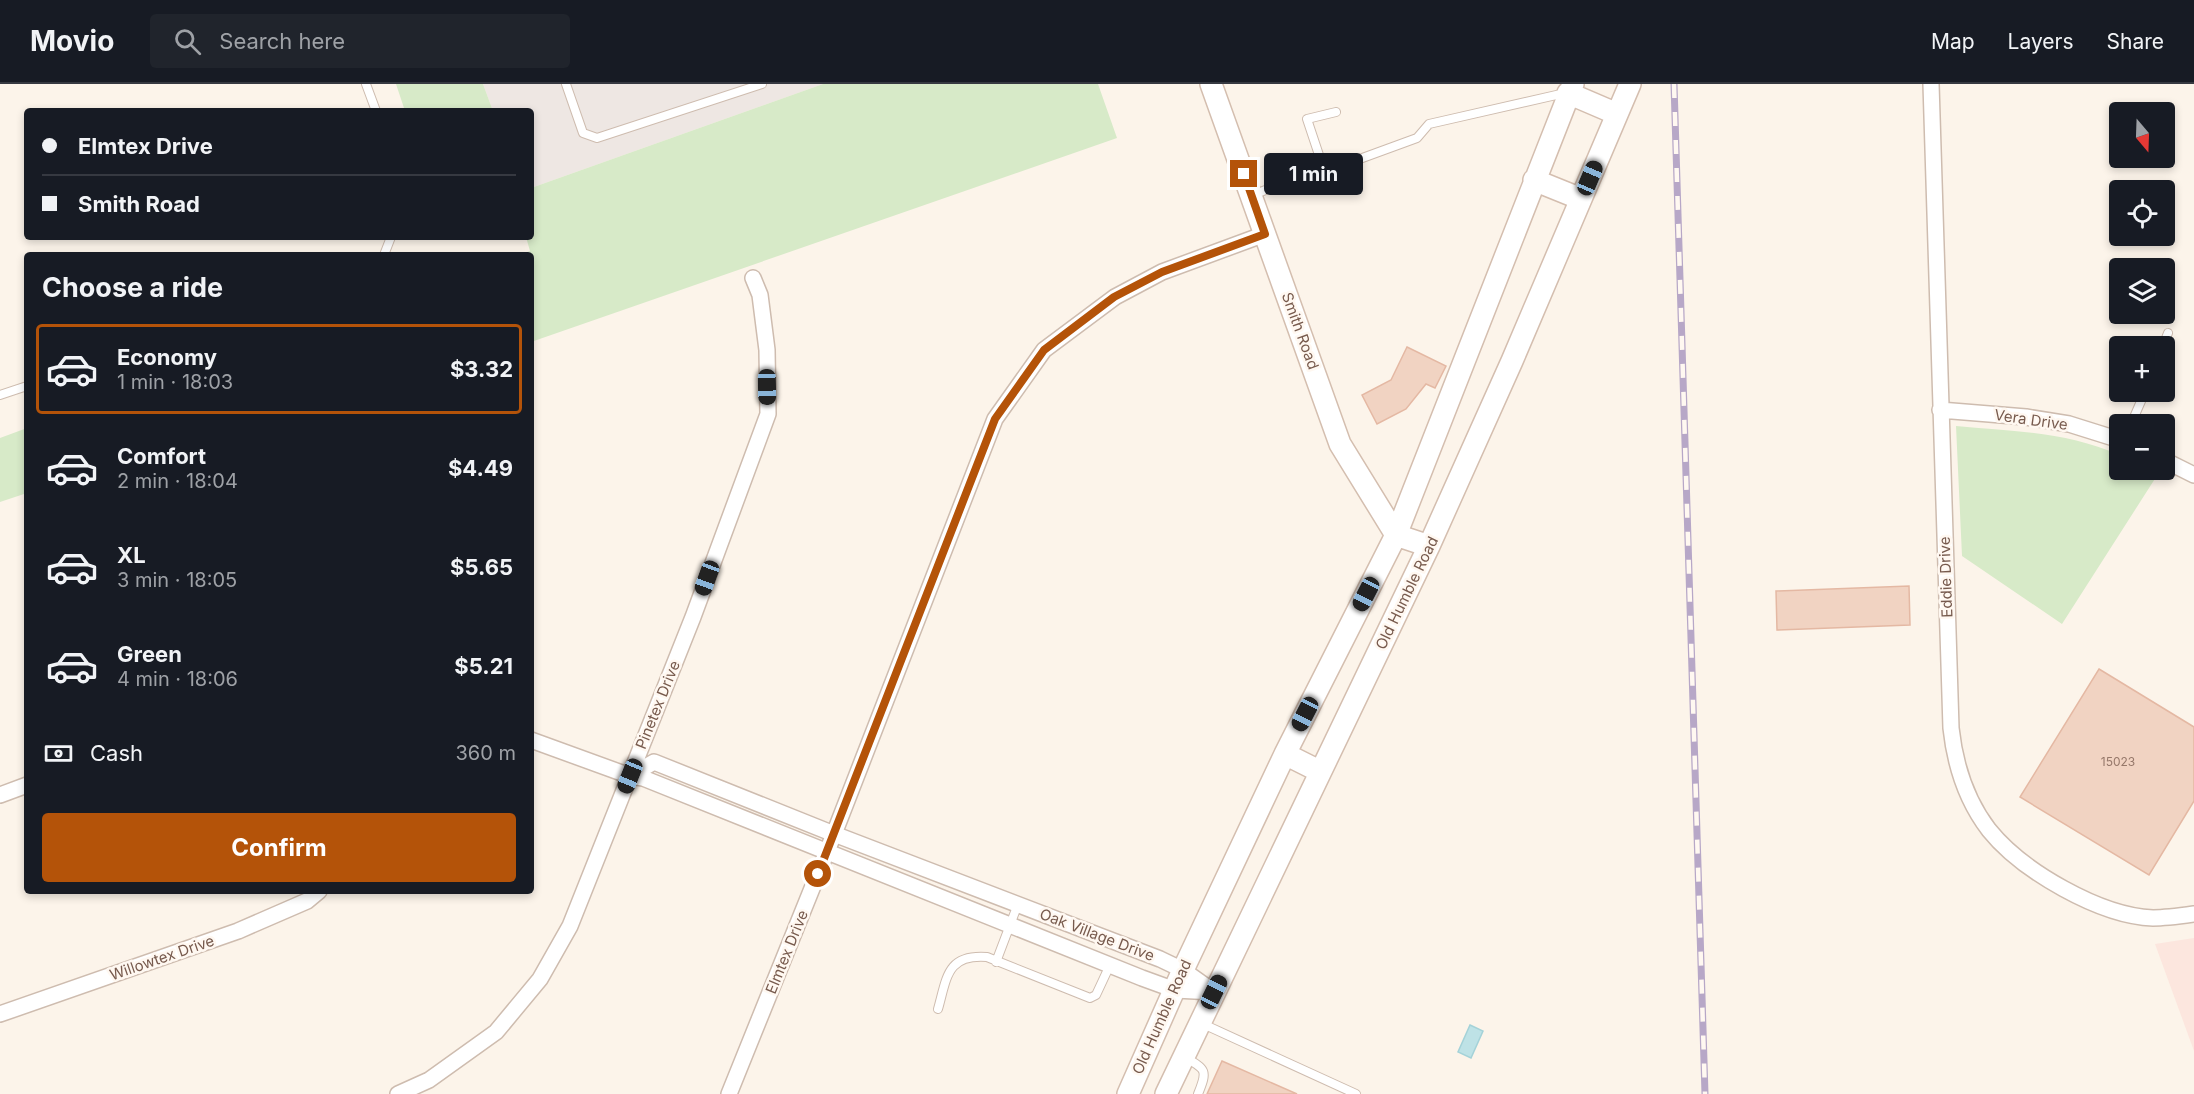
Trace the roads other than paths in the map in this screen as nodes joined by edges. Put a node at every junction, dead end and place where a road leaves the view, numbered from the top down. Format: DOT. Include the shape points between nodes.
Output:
graph roads {
  1 [pos="366,84"];
  2 [pos="566,84"];
  3 [pos="762,84"];
  4 [pos="1211,84"];
  5 [pos="1629,84"];
  6 [pos="1931,84"];
  7 [pos="1570,88"];
  8 [pos="375,108"];
  9 [pos="1336,112"];
  10 [pos="1617,114"];
  11 [pos="1323,167"];
  12 [pos="1534,180"];
  13 [pos="1251,196"];
  14 [pos="1581,199"];
  15 [pos="1265,234"];
  16 [pos="753,278"];
  17 [pos="2168,333"];
  18 [pos="2167,336"];
  19 [pos="24,387"];
  20 [pos="0,395"];
  21 [pos="1940,410"];
  22 [pos="2109,437"];
  23 [pos="2175,466"];
  24 [pos="2194,476"];
  25 [pos="1396,535"];
  26 [pos="1429,546"];
  27 [pos="534,741"];
  28 [pos="1286,754"];
  29 [pos="1319,771"];
  30 [pos="630,776"];
  31 [pos="24,786"];
  32 [pos="0,795"];
  33 [pos="834,834"];
  34 [pos="827,852"];
  35 [pos="316,894"];
  36 [pos="1018,904"];
  37 [pos="2194,914"];
  38 [pos="1009,925"];
  39 [pos="996,962"];
  40 [pos="1110,965"];
  41 [pos="1183,970"];
  42 [pos="1175,990"];
  43 [pos="1214,992"];
  44 [pos="938,1009"];
  45 [pos="0,1014"];
  46 [pos="1199,1022"];
  47 [pos="1183,1056"];
  48 [pos="398,1094"];
  49 [pos="729,1094"];
  50 [pos="1128,1094"];
  51 [pos="1166,1094"];
  52 [pos="1198,1094"];
  53 [pos="1356,1094"];
  1 -- 8 [label="lane"];
  2 -- 3 [label="lane" via="583,133 597,138"];
  4 -- 13 [label="main road, Smith Road"];
  5 -- 10 [label="main road, Old Humble Road"];
  6 -- 21 [label="street, Eddie Drive"];
  7 -- 10 [label="main road"];
  7 -- 11 [label="lane" via="1429,124 1417,138 1335,168"];
  7 -- 12 [label="main road, Old Humble Road"];
  9 -- 11 [label="lane" via="1307,119"];
  10 -- 14 [label="main road, Old Humble Road"];
  11 -- 13 [label="lane"];
  12 -- 14 [label="main road"];
  12 -- 25 [label="main road, Old Humble Road"];
  13 -- 15 [label="main road, Smith Road"];
  14 -- 26 [label="main road, Old Humble Road"];
  15 -- 25 [label="main road, Smith Road" via="1340,444"];
  15 -- 33 [label="street, Elmtex Drive" via="1162,272 1114,297 1044,350 995,419"];
  16 -- 30 [label="street, Pinetex Drive" via="760,296 767,350 768,414"];
  17 -- 18 [label="lane"];
  19 -- 20 [label="lane"];
  21 -- 22 [label="street, Vera Drive" via="2026,417 2069,424"];
  21 -- 37 [label="street, Eddie Drive" via="1951,728 1962,783 1990,831 2050,880 2121,913 2151,918"];
  23 -- 24 [label="street"];
  25 -- 26 [label="main road"];
  25 -- 28 [label="main road, Old Humble Road"];
  26 -- 29 [label="main road, Old Humble Road"];
  27 -- 30 [label="street, Oak Village Drive"];
  28 -- 29 [label="main road"];
  28 -- 41 [label="main road, Old Humble Road"];
  29 -- 43 [label="main road, Old Humble Road"];
  30 -- 33 [label="street, Oak Village Drive" via="654,762"];
  30 -- 34 [label="street, Oak Village Drive"];
  30 -- 48 [label="street, Pinetex Drive" via="570,926 540,979 496,1032 429,1080"];
  31 -- 32 [label="street"];
  33 -- 34 [label="street, Elmtex Drive"];
  33 -- 36 [label="street, Oak Village Drive"];
  34 -- 38 [label="street, Oak Village Drive"];
  34 -- 49 [label="street, Elmtex Drive"];
  35 -- 45 [label="street, Willowtex Drive" via="308,901 238,931"];
  36 -- 38 [label="lane"];
  36 -- 41 [label="street, Oak Village Drive"];
  38 -- 39 [label="lane"];
  38 -- 40 [label="street, Oak Village Drive"];
  39 -- 40 [label="lane" via="1090,998 1096,995"];
  39 -- 44 [label="lane" via="972,956 960,960 949,970"];
  40 -- 42 [label="street, Oak Village Drive"];
  41 -- 42 [label="main road, Old Humble Road"];
  41 -- 43 [label="street, Oak Village Drive"];
  42 -- 43 [label="street, Oak Village Drive"];
  42 -- 50 [label="main road, Old Humble Road"];
  43 -- 46 [label="main road, Old Humble Road"];
  46 -- 47 [label="main road, Old Humble Road"];
  46 -- 53 [label="lane"];
  47 -- 51 [label="main road, Old Humble Road"];
  47 -- 52 [label="lane" via="1204,1071"];
}
